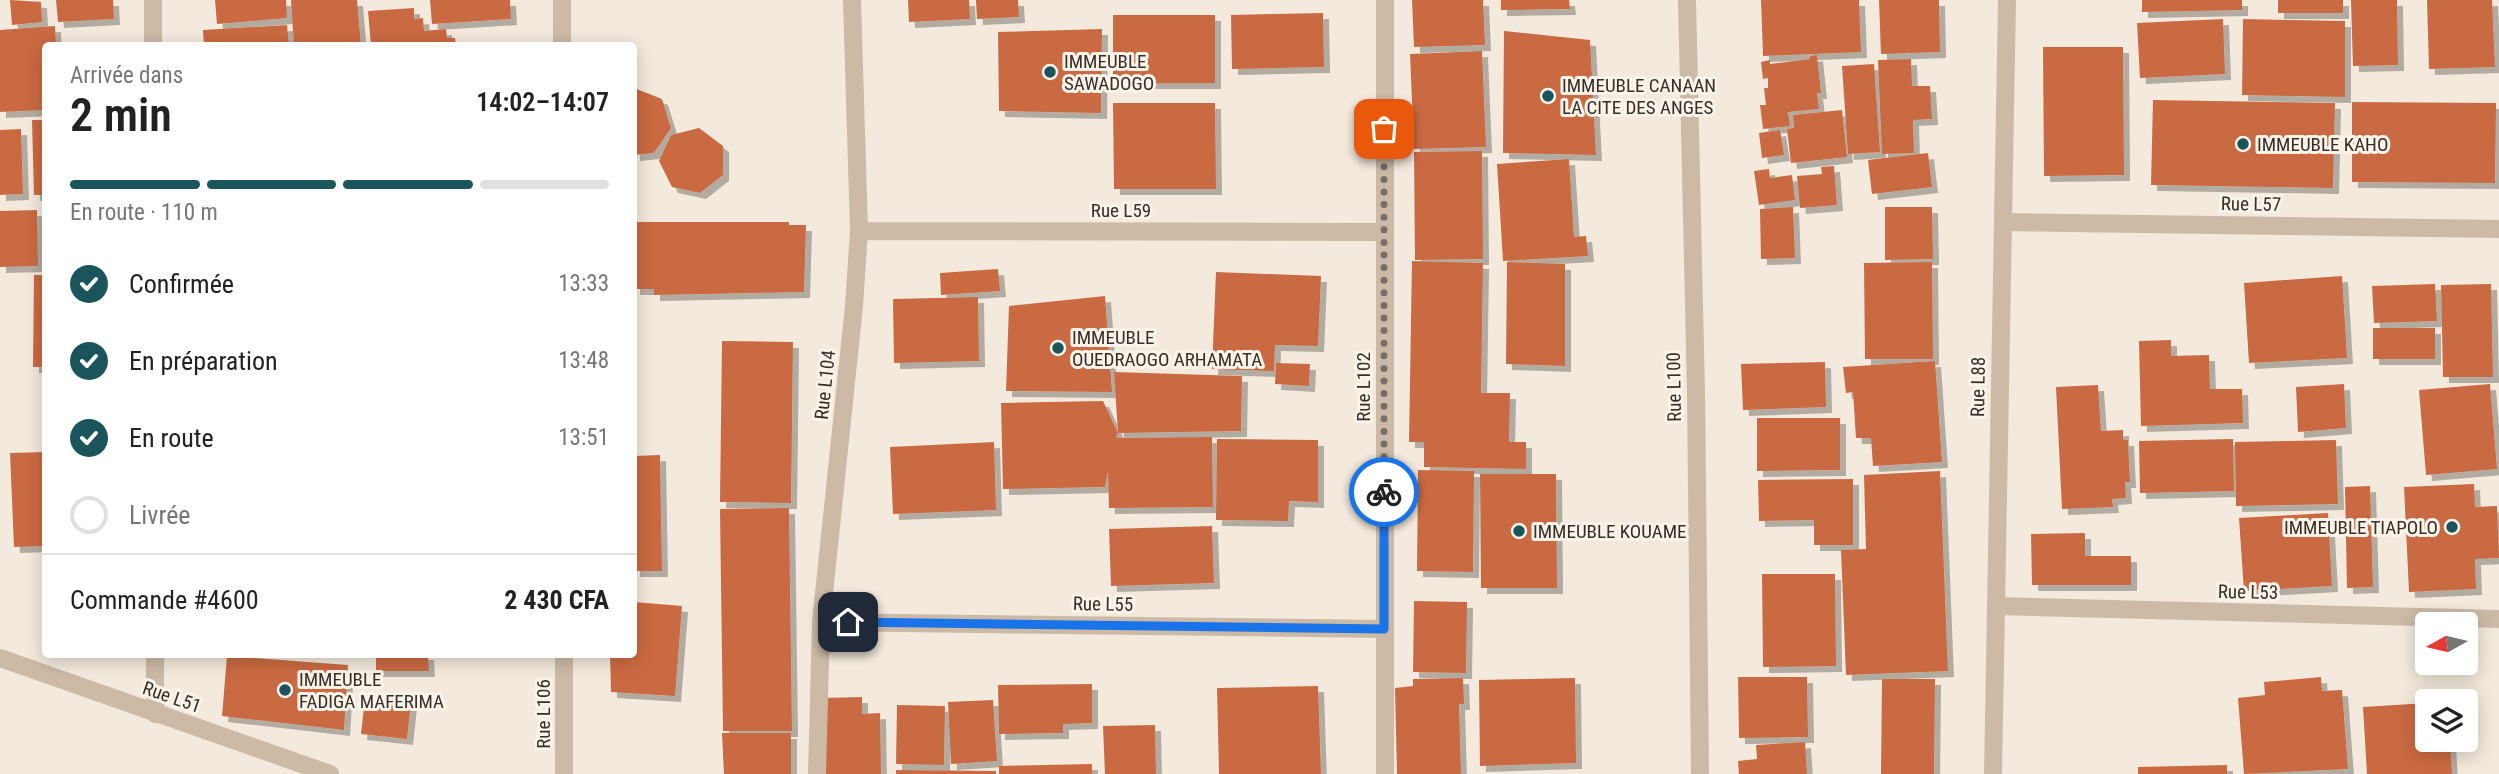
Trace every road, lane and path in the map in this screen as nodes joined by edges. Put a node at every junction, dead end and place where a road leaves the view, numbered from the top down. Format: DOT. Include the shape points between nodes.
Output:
graph roads {
  1 [pos="153,0"];
  2 [pos="562,0"];
  3 [pos="852,0"];
  4 [pos="1385,0"];
  5 [pos="1687,0"];
  6 [pos="2007,0"];
  7 [pos="153,42"];
  8 [pos="562,42"];
  9 [pos="2003,222"];
  10 [pos="2499,229"];
  11 [pos="859,231"];
  12 [pos="1383,232"];
  13 [pos="1997,606"];
  14 [pos="2499,619"];
  15 [pos="821,622"];
  16 [pos="1384,629"];
  17 [pos="0,658"];
  18 [pos="155,658"];
  19 [pos="564,658"];
  20 [pos="155,714"];
  21 [pos="330,774"];
  22 [pos="564,774"];
  23 [pos="817,774"];
  24 [pos="1385,774"];
  25 [pos="1700,774"];
  26 [pos="1993,774"];
  1 -- 7 [label="street"];
  2 -- 8 [label="street"];
  3 -- 11 [label="street, Rue L104"];
  4 -- 12 [label="street, Rue L102"];
  5 -- 25 [label="street, Rue L100"];
  6 -- 9 [label="street, Rue L88"];
  9 -- 10 [label="street, Rue L57"];
  9 -- 13 [label="street, Rue L88"];
  11 -- 12 [label="street, Rue L59"];
  11 -- 15 [label="street, Rue L104"];
  12 -- 16 [label="street, Rue L102"];
  13 -- 14 [label="street, Rue L53"];
  13 -- 26 [label="street, Rue L88"];
  15 -- 16 [label="street, Rue L55"];
  15 -- 23 [label="street, Rue L104"];
  16 -- 24 [label="street, Rue L102"];
  17 -- 20 [label="street, Rue L51"];
  18 -- 20 [label="street"];
  19 -- 22 [label="street, Rue L106"];
  20 -- 21 [label="street, Rue L51"];
}
